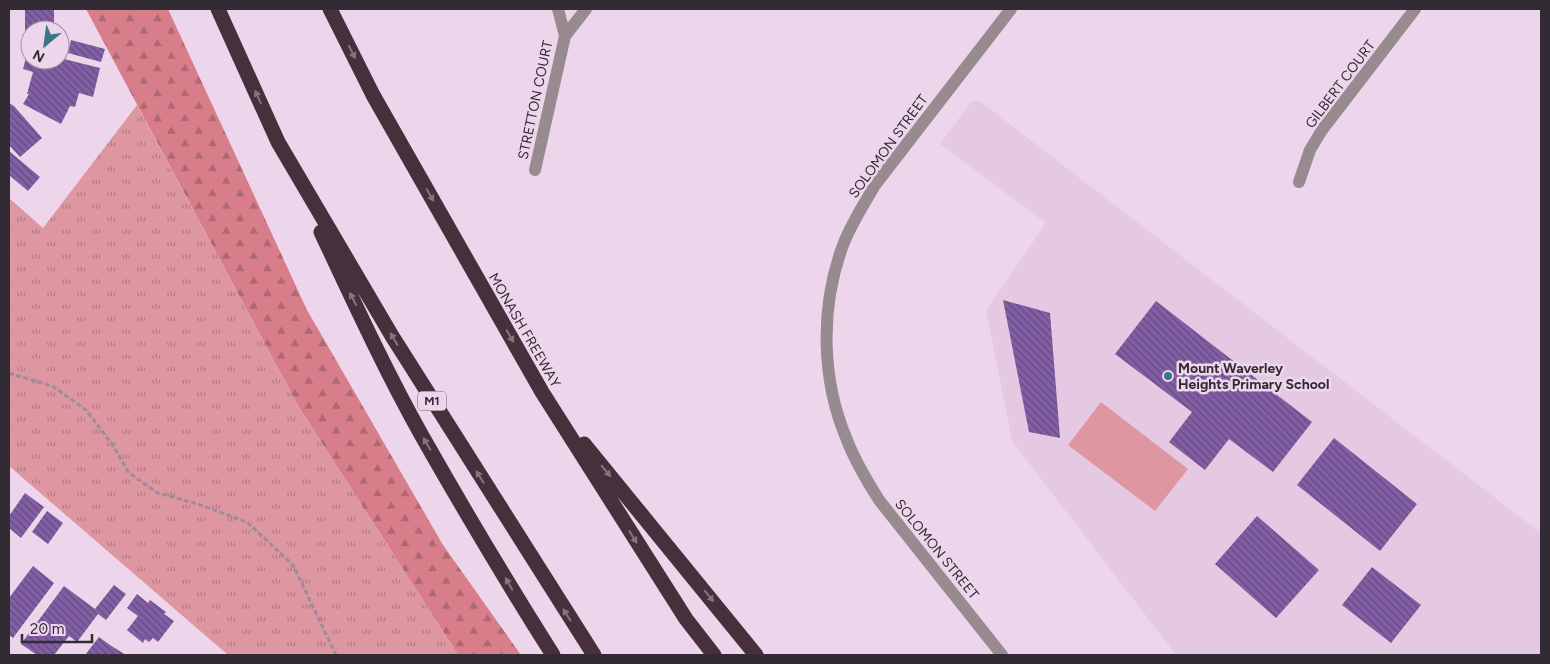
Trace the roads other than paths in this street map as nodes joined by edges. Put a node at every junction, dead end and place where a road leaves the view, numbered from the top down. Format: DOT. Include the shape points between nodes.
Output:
graph roads {
  1 [pos="218,9"];
  2 [pos="330,9"];
  3 [pos="558,9"];
  4 [pos="586,9"];
  5 [pos="1012,9"];
  6 [pos="1415,9"];
  7 [pos="565,36"];
  8 [pos="278,142"];
  9 [pos="535,170"];
  10 [pos="1299,182"];
  11 [pos="542,392"];
  12 [pos="553,655"];
  13 [pos="594,655"];
  14 [pos="714,655"];
  15 [pos="756,655"];
  16 [pos="1002,655"];
  8 -- 1 [label="highway, M1, one-way"];
  2 -- 11 [label="highway, MONASH FREEWAY, one-way" via="373,95"];
  3 -- 7 [label="street"];
  4 -- 7 [label="street"];
  5 -- 16 [label="street, SOLOMON STREET" via="875,184 843,244 829,298 827,332 829,378 837,412 846,440 864,475 879,500"];
  6 -- 10 [label="street, GILBERT COURT" via="1322,130 1310,150"];
  7 -- 9 [label="street, STRETTON COURT"];
  12 -- 8 [label="highway, one-way" via="422,436"];
  13 -- 8 [label="highway, M1, one-way" via="397,344"];
  11 -- 14 [label="highway, MONASH FREEWAY, one-way" via="686,619"];
  11 -- 15 [label="highway, one-way"];
}
